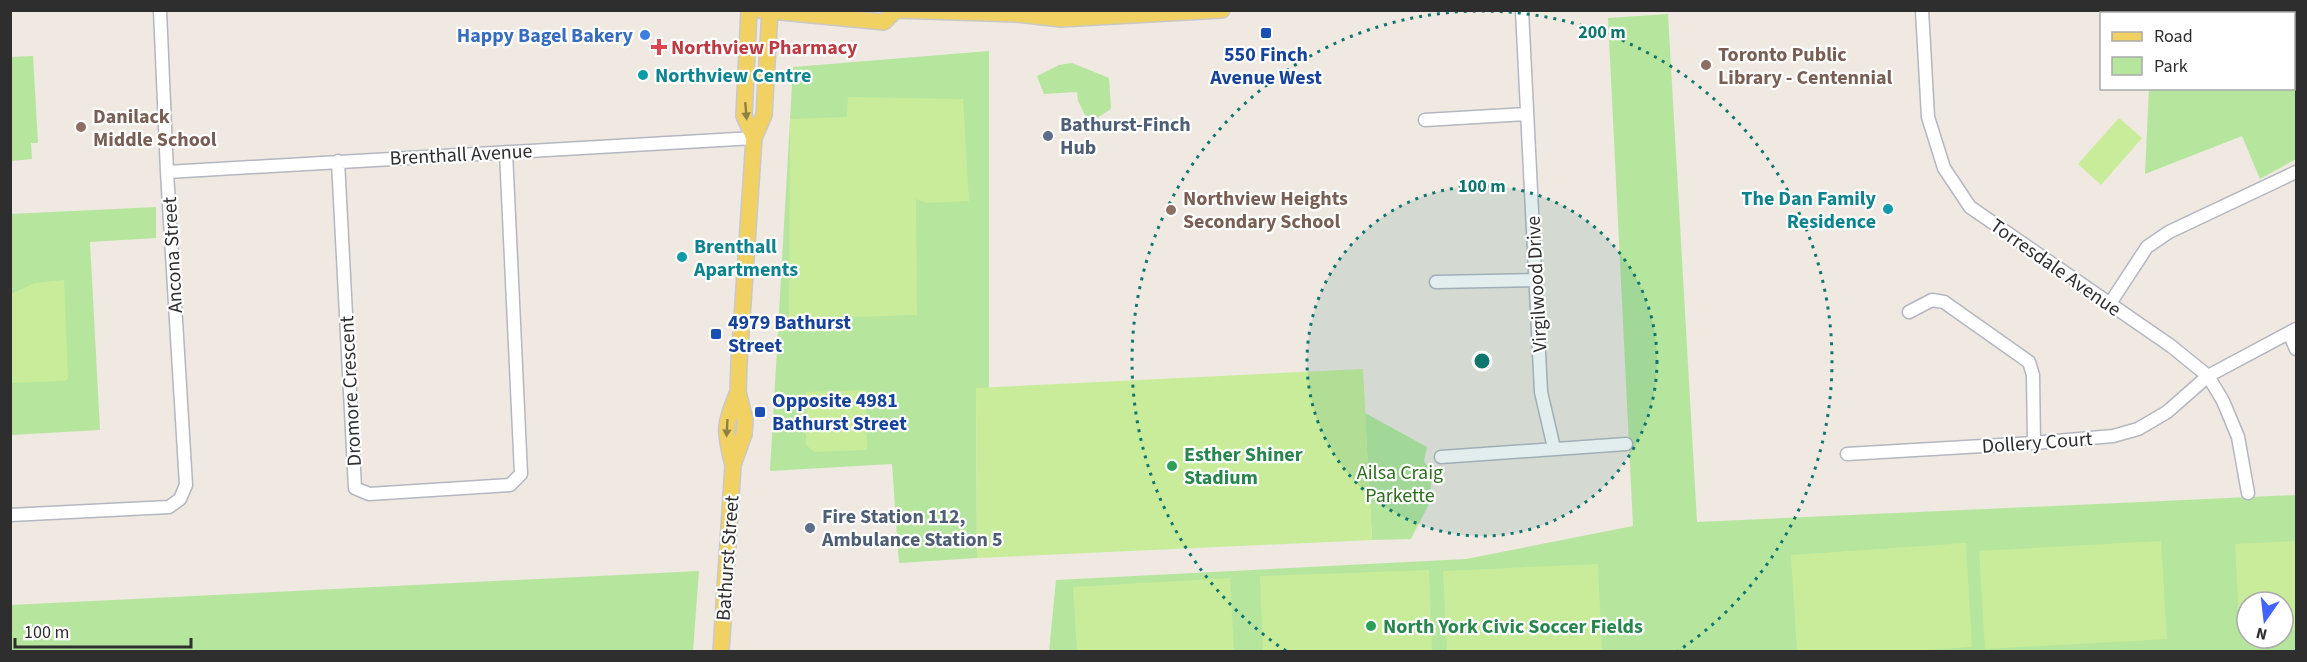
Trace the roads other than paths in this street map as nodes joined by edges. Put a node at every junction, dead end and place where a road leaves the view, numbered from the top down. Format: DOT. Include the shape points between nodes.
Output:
graph roads {
  1 [pos="160,10"];
  2 [pos="749,10"];
  3 [pos="1222,10"];
  4 [pos="1522,10"];
  5 [pos="1922,10"];
  6 [pos="766,11"];
  7 [pos="894,11"];
  8 [pos="1017,12"];
  9 [pos="1094,14"];
  10 [pos="1527,114"];
  11 [pos="1425,120"];
  12 [pos="754,138"];
  13 [pos="506,152"];
  14 [pos="338,161"];
  15 [pos="167,172"];
  16 [pos="2296,172"];
  17 [pos="1536,280"];
  18 [pos="1436,282"];
  19 [pos="2109,305"];
  20 [pos="1909,312"];
  21 [pos="2293,331"];
  22 [pos="2296,350"];
  23 [pos="2208,376"];
  24 [pos="2034,443"];
  25 [pos="1626,444"];
  26 [pos="1554,448"];
  27 [pos="1846,454"];
  28 [pos="1441,457"];
  29 [pos="2248,493"];
  30 [pos="10,515"];
  31 [pos="721,651"];
  1 -- 15 [label="street, Ancona Street"];
  2 -- 12 [label="main road, Bathurst Street, one-way" via="744,116"];
  3 -- 9 [label="main road"];
  4 -- 10 [label="street, Virgilwood Drive"];
  5 -- 19 [label="street, Torresdale Avenue" via="1928,117 1942,165 1970,207"];
  6 -- 7 [label="main road" via="884,22"];
  6 -- 12 [label="main road, Bathurst Street" via="764,115"];
  7 -- 8 [label="main road"];
  8 -- 9 [label="main road" via="1061,19"];
  10 -- 11 [label="street"];
  10 -- 17 [label="street, Virgilwood Drive"];
  12 -- 13 [label="street, Brenthall Avenue"];
  12 -- 31 [label="main road, Bathurst Street" via="738,392 745,420 733,465"];
  13 -- 14 [label="street, Brenthall Avenue"];
  13 -- 14 [label="street, Dromore Crescent" via="521,474 510,485 369,494 355,488"];
  14 -- 15 [label="street, Brenthall Avenue"];
  15 -- 30 [label="street, Ancona Street" via="186,485 180,499 169,507"];
  16 -- 19 [label="street" via="2169,232 2147,247"];
  17 -- 18 [label="street"];
  17 -- 26 [label="street, Virgilwood Drive" via="1541,392"];
  19 -- 23 [label="street, Torresdale Avenue"];
  20 -- 24 [label="street" via="1932,300 1944,302 2029,362 2033,375"];
  21 -- 22 [label="street"];
  21 -- 23 [label="street, Dollery Court"];
  23 -- 24 [label="street, Dollery Court" via="2167,412 2138,429 2113,436"];
  23 -- 29 [label="street, Torresdale Avenue" via="2238,437"];
  24 -- 27 [label="street, Dollery Court"];
  25 -- 26 [label="street"];
  26 -- 28 [label="street"];
}
